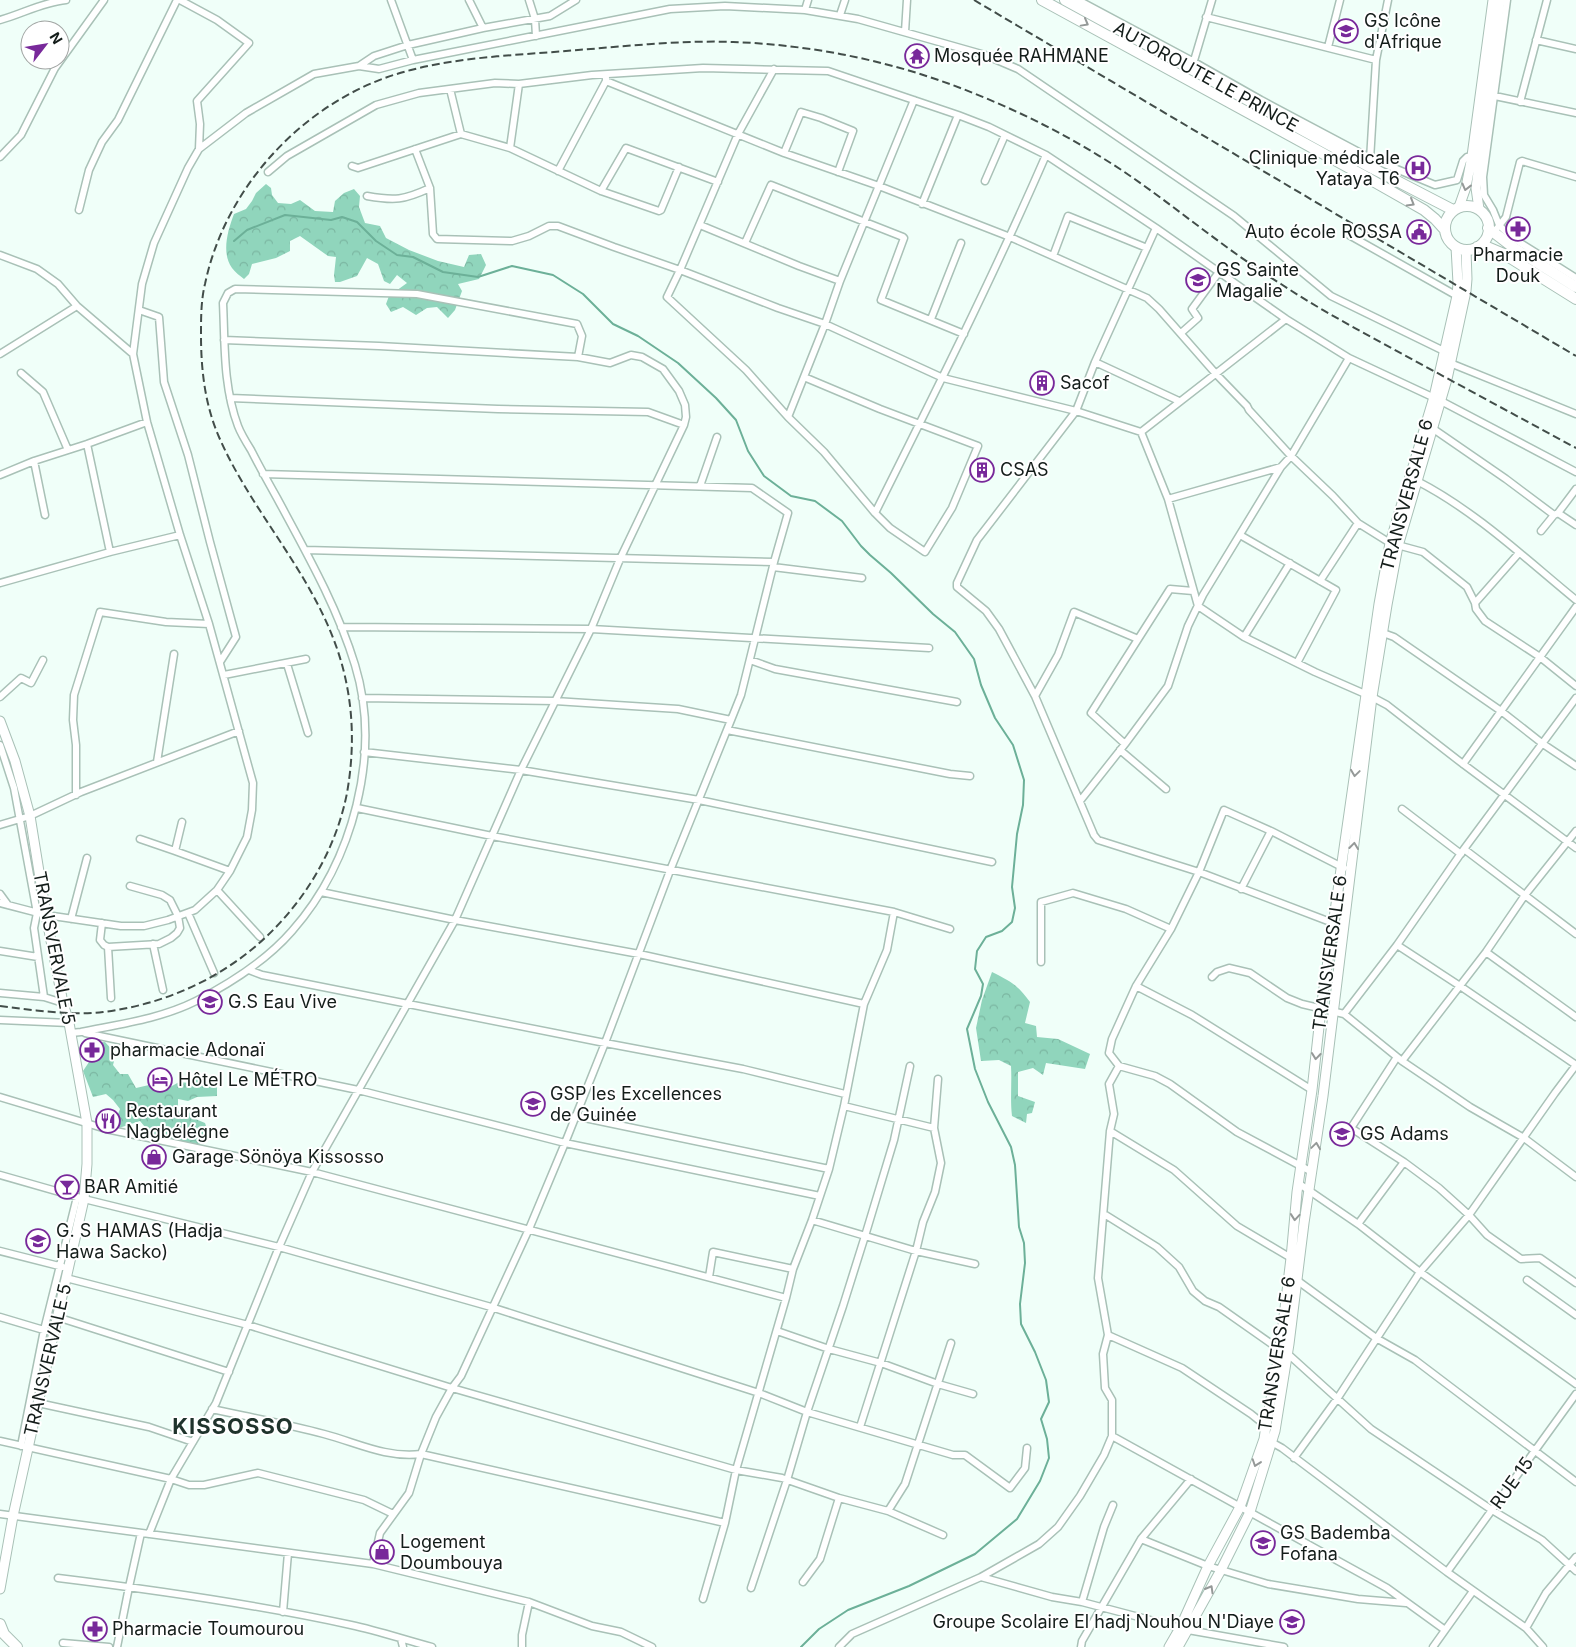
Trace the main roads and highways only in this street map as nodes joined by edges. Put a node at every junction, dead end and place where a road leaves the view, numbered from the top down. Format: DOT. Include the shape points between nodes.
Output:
graph roads {
  1 [pos="1042,0"];
  2 [pos="1065,0"];
  3 [pos="1493,0"];
  4 [pos="1500,0"];
  5 [pos="1079,2"];
  6 [pos="1475,156"];
  7 [pos="1456,209"];
  8 [pos="1480,209"];
  9 [pos="1494,228"];
  10 [pos="1445,230"];
  11 [pos="1477,247"];
  12 [pos="1461,248"];
  13 [pos="1576,287"];
  14 [pos="1576,299"];
  15 [pos="1437,399"];
  16 [pos="1394,545"];
  17 [pos="1369,695"];
  18 [pos="0,721"];
  19 [pos="5,756"];
  20 [pos="1346,869"];
  21 [pos="1284,1352"];
  22 [pos="2,1571"];
  23 [pos="0,1589"];
  24 [pos="0,1624"];
  25 [pos="1184,1629"];
  26 [pos="17,1647"];
  27 [pos="1169,1647"];
  28 [pos="1178,1647"];
  1 -- 10 [label="main road, AUTOROUTE LE PRINCE, one-way" via="1424,210"];
  2 -- 5 [label="main road, AUTOROUTE LE PRINCE"];
  3 -- 6 [label="main road"];
  4 -- 6 [label="main road" via="1491,96"];
  5 -- 7 [label="main road, AUTOROUTE LE PRINCE"];
  6 -- 7 [label="main road, one-way"];
  6 -- 8 [label="main road"];
  7 -- 8 [label="main road" via="1470,206"];
  7 -- 10 [label="main road" via="1448,216"];
  8 -- 9 [label="main road"];
  9 -- 11 [label="main road"];
  9 -- 13 [label="main road" via="1514,248"];
  10 -- 12 [label="main road" via="1448,240"];
  11 -- 12 [label="main road"];
  11 -- 14 [label="main road" via="1486,246 1504,254"];
  12 -- 15 [label="main road, TRANSVERSALE 6" via="1458,283 1461,298"];
  15 -- 16 [label="main road, TRANSVERSALE 6"];
  15 -- 16 [label="main road, TRANSVERSALE 6" via="1417,480"];
  16 -- 17 [label="main road, TRANSVERSALE 6"];
  16 -- 17 [label="main road, TRANSVERSALE 6" via="1383,633"];
  17 -- 20 [label="main road, TRANSVERSALE 6"];
  18 -- 19 [label="main road, TRANSVERVALE 5"];
  19 -- 22 [label="main road, TRANSVERVALE 5" via="30,816 42,914 70,1028 87,1123 87,1164 54,1333 24,1446"];
  21 -- 20 [label="main road, TRANSVERSALE 6, one-way" via="1298,1280 1334,1011"];
  20 -- 21 [label="main road, TRANSVERSALE 6, one-way" via="1333,923 1320,1009 1298,1183"];
  21 -- 25 [label="main road, TRANSVERSALE 6, one-way" via="1264,1439 1240,1507 1208,1566"];
  25 -- 21 [label="main road, TRANSVERSALE 6, one-way" via="1221,1570 1250,1512 1272,1443"];
  22 -- 23 [label="main road, TRANSVERVALE 5"];
  24 -- 26 [label="main road" via="4,1634"];
  25 -- 27 [label="main road, TRANSVERSALE 6"];
  25 -- 28 [label="main road, TRANSVERSALE 6"];
}
